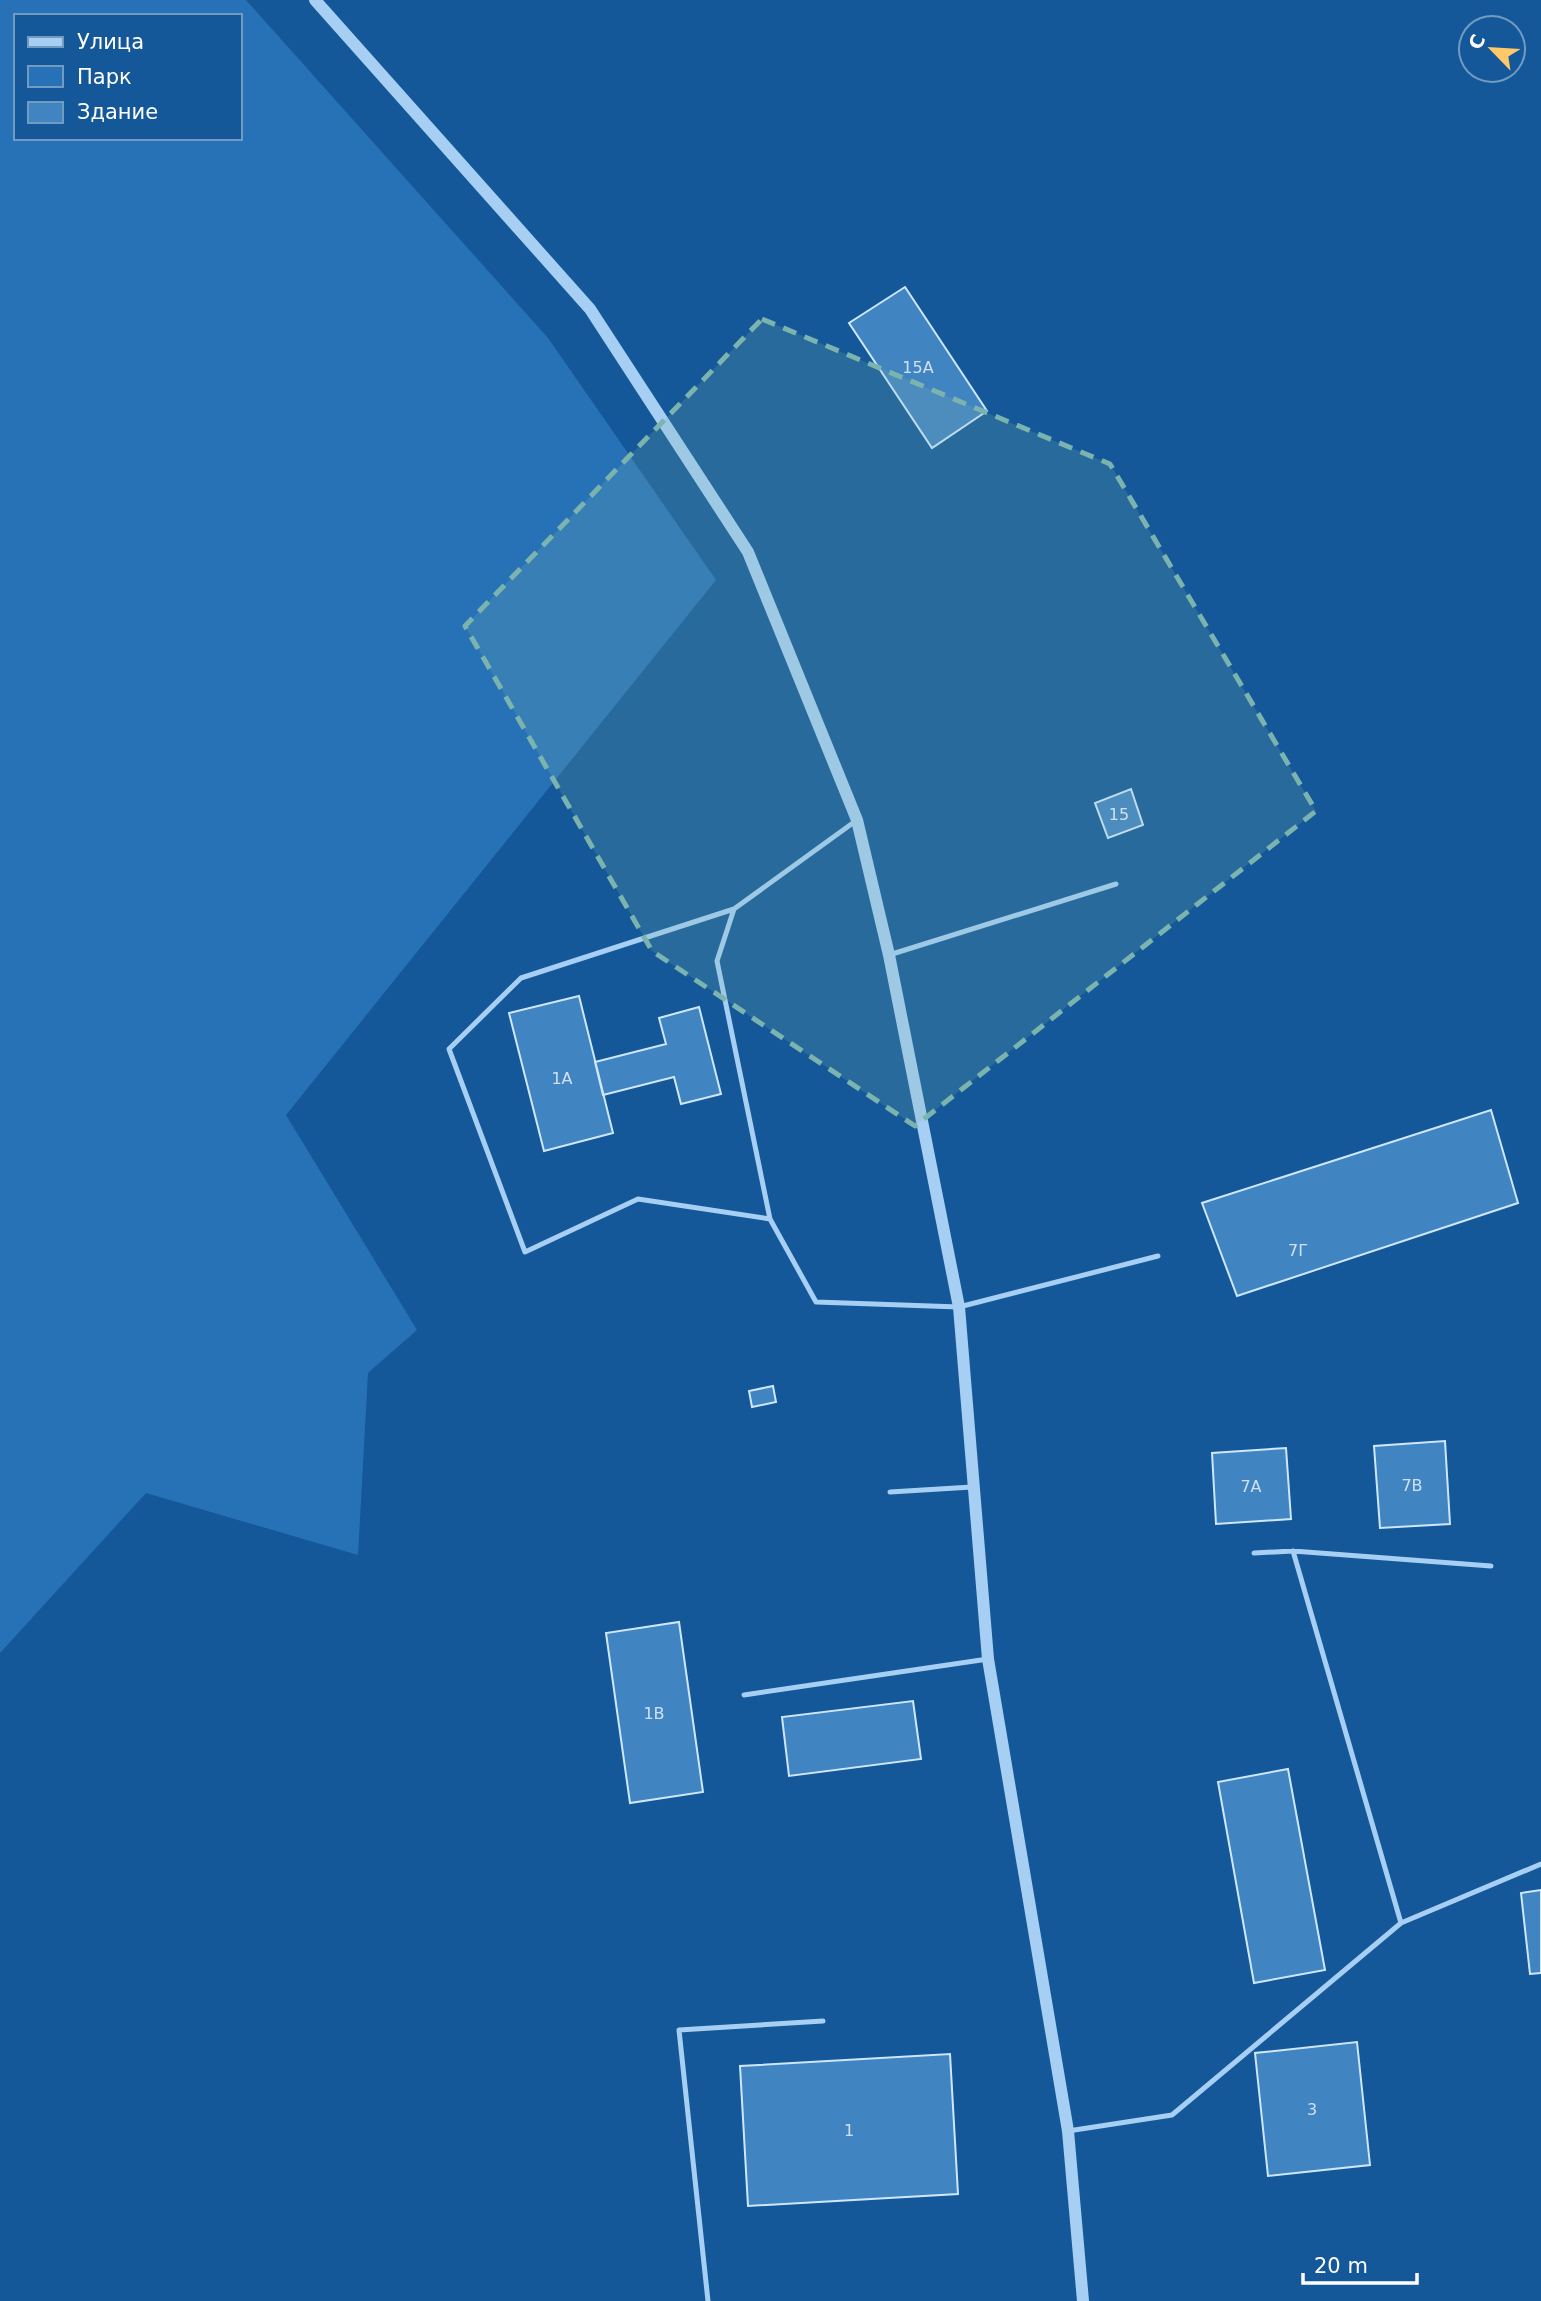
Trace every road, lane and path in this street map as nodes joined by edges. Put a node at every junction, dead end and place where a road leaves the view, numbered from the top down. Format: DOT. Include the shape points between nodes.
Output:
graph roads {
  1 [pos="315,0"];
  2 [pos="857,820"];
  3 [pos="1116,884"];
  4 [pos="734,908"];
  5 [pos="890,956"];
  6 [pos="770,1219"];
  7 [pos="1158,1256"];
  8 [pos="959,1307"];
  9 [pos="972,1487"];
  10 [pos="890,1492"];
  11 [pos="1293,1551"];
  12 [pos="1254,1553"];
  13 [pos="1491,1566"];
  14 [pos="988,1659"];
  15 [pos="744,1696"];
  16 [pos="1541,1864"];
  17 [pos="1401,1923"];
  18 [pos="823,2021"];
  19 [pos="1068,2131"];
  20 [pos="708,2301"];
  21 [pos="1083,2301"];
  1 -- 2 [label="street" via="590,309 748,552"];
  2 -- 4 [label="lane"];
  2 -- 5 [label="street"];
  3 -- 5 [label="lane"];
  4 -- 6 [label="lane" via="717,961"];
  4 -- 6 [label="lane" via="521,978 449,1049 525,1252 638,1199"];
  5 -- 8 [label="street"];
  6 -- 8 [label="lane" via="816,1301"];
  7 -- 8 [label="lane"];
  8 -- 9 [label="street"];
  9 -- 10 [label="lane"];
  9 -- 14 [label="street"];
  11 -- 12 [label="lane"];
  11 -- 13 [label="lane"];
  11 -- 17 [label="lane"];
  14 -- 15 [label="lane"];
  14 -- 19 [label="street"];
  16 -- 17 [label="lane"];
  17 -- 19 [label="lane" via="1172,2115"];
  18 -- 20 [label="lane" via="679,2030"];
  19 -- 21 [label="street"];
}
